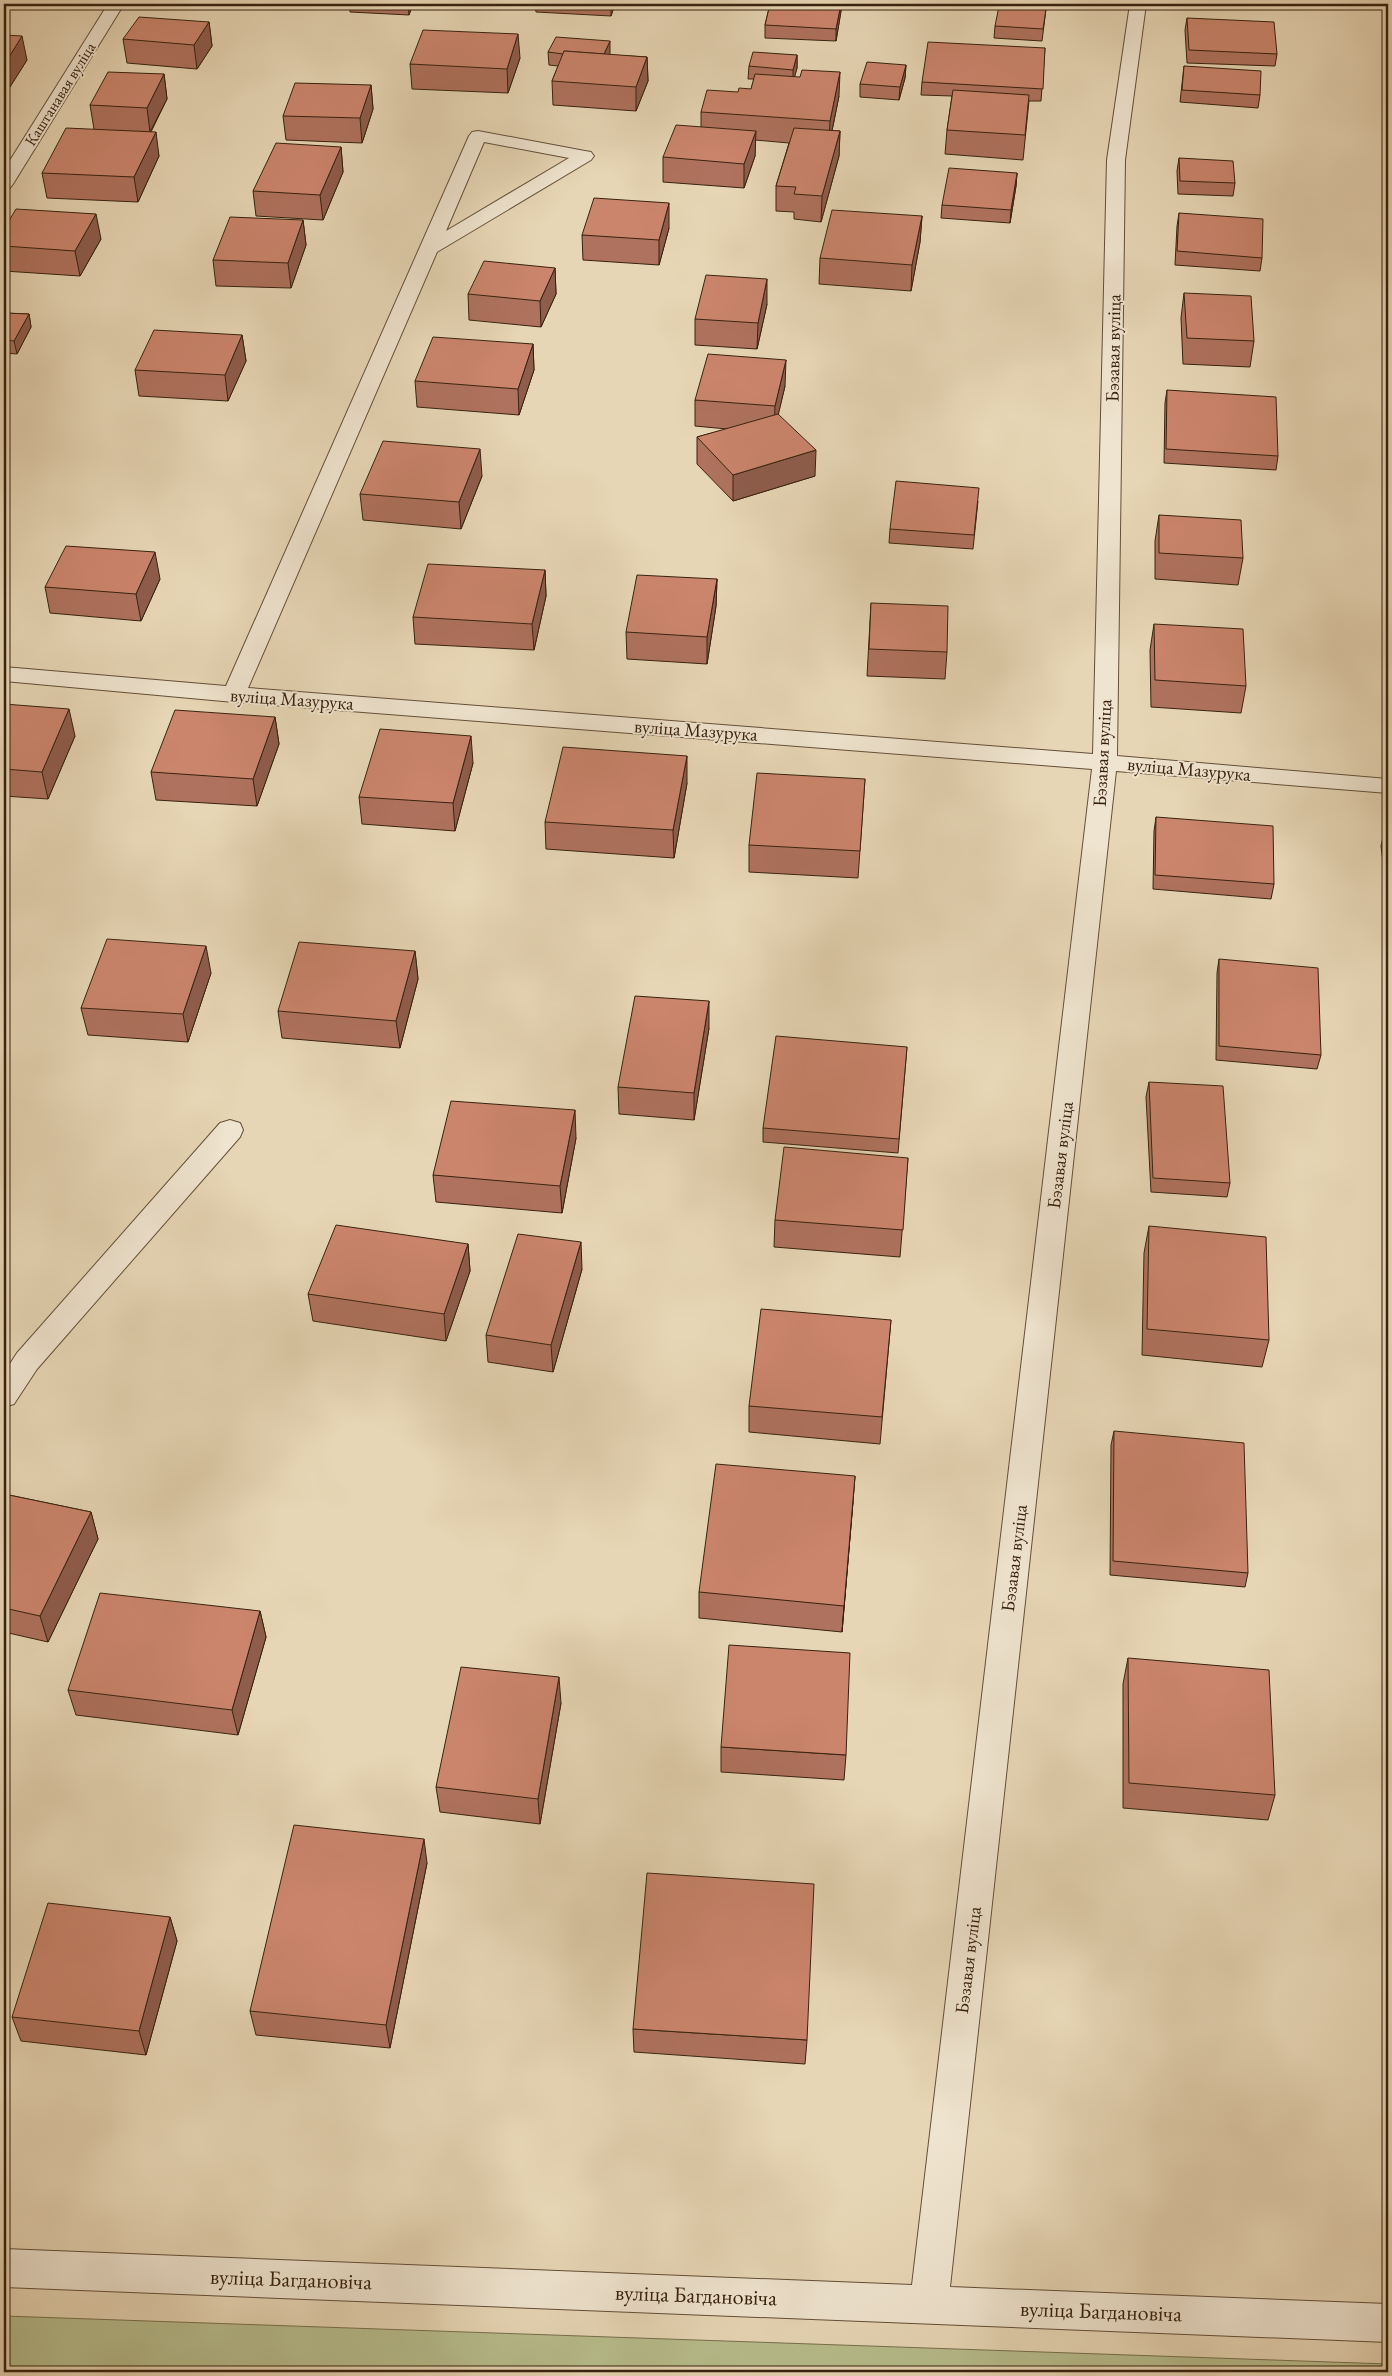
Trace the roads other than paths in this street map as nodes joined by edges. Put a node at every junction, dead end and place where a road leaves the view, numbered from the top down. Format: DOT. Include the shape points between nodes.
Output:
graph roads {
  1 [pos="116,4"];
  2 [pos="1138,4"];
  3 [pos="4,184"];
  4 [pos="429,249"];
  5 [pos="4,674"];
  6 [pos="234,695"];
  7 [pos="1105,762"];
  8 [pos="1388,786"];
  9 [pos="230,1130"];
  10 [pos="4,1396"];
  11 [pos="4,2268"];
  12 [pos="929,2304"];
  13 [pos="1388,2323"];
  1 -- 3 [label="street, Каштанавая вуліца"];
  2 -- 7 [label="street, Бэзавая вуліца" via="1116,160"];
  4 -- 4 [label="street" via="478,136 585,156 438,244"];
  4 -- 6 [label="street"];
  5 -- 6 [label="street, вуліца Мазурука"];
  6 -- 7 [label="street, вуліца Мазурука"];
  7 -- 8 [label="street, вуліца Мазурука"];
  7 -- 12 [label="street, Бэзавая вуліца"];
  9 -- 10 [label="street" via="27,1361"];
  11 -- 12 [label="street, вуліца Багдановіча"];
  12 -- 13 [label="street, вуліца Багдановіча"];
}
